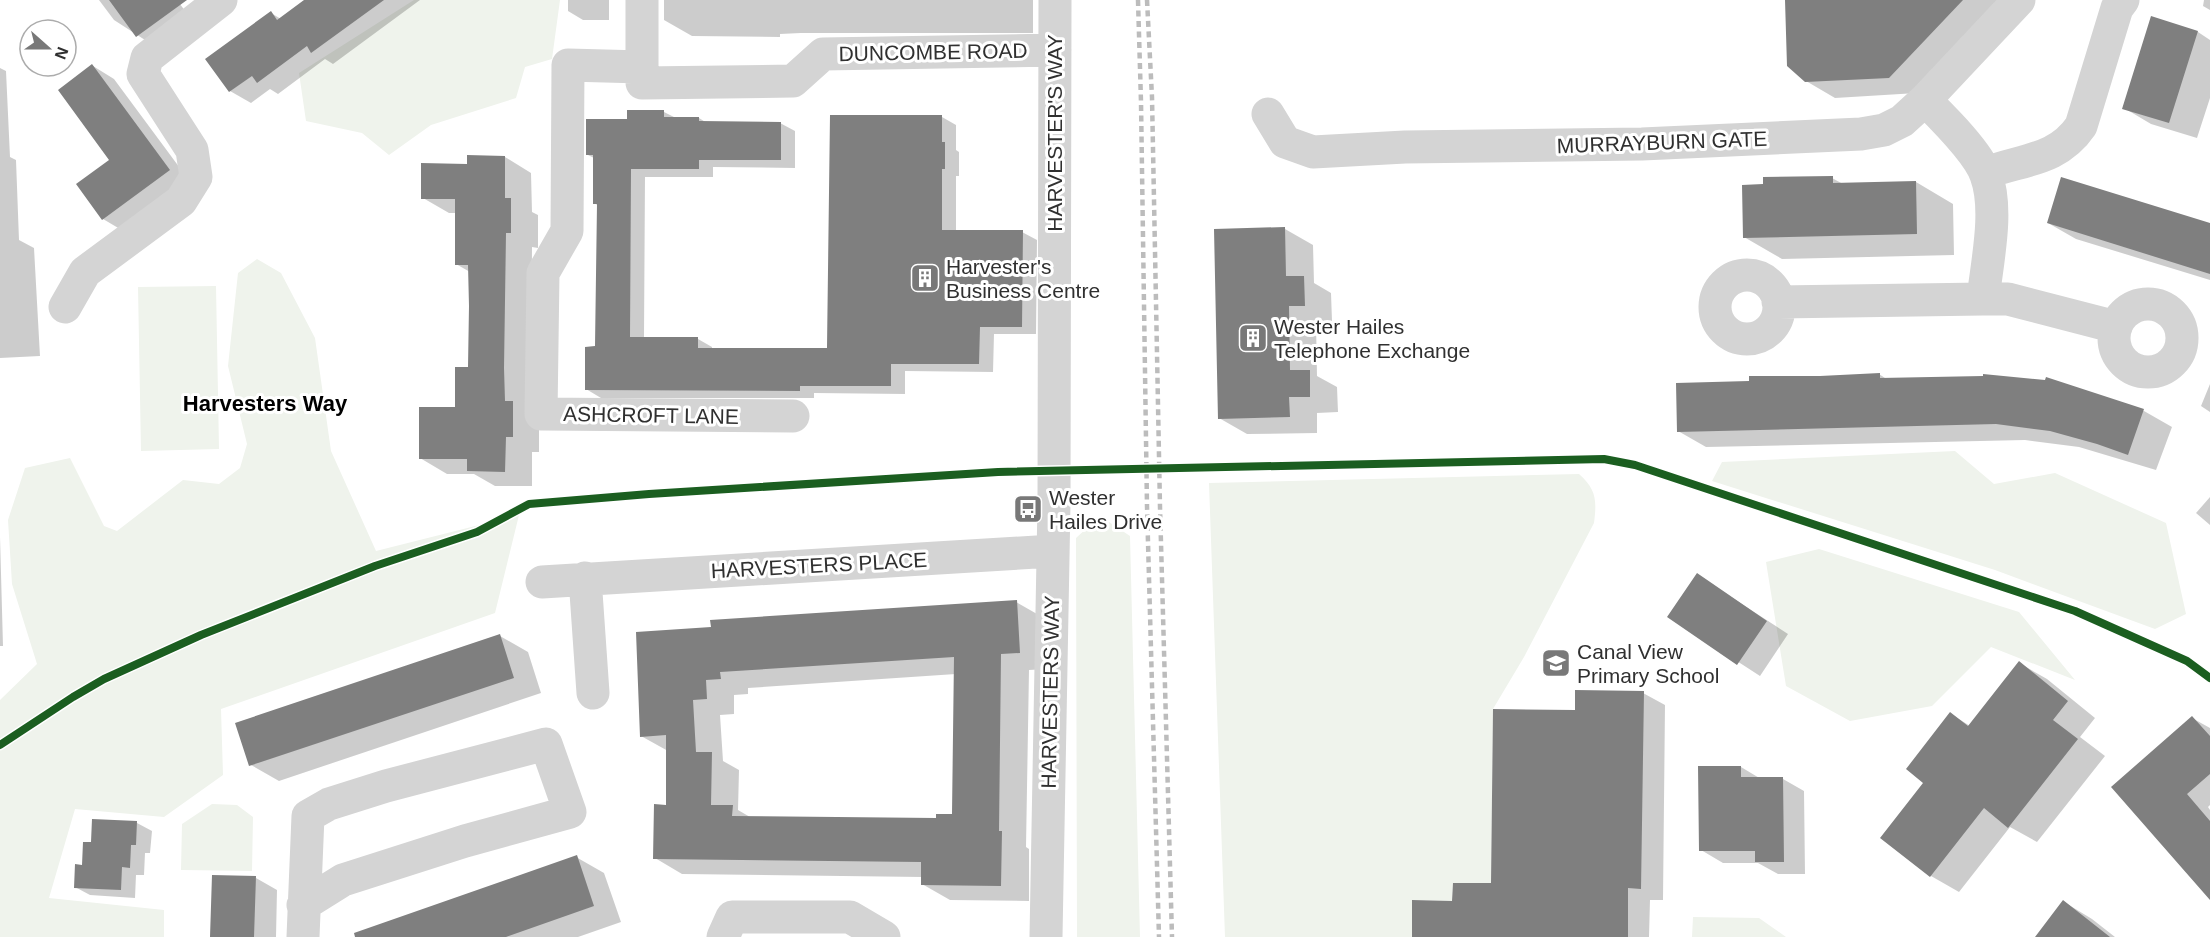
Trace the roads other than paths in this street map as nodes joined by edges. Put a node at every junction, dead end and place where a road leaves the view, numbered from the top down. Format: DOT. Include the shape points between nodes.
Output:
graph roads {
  1 [pos="642,0"];
  2 [pos="1055,0"];
  3 [pos="2019,0"];
  4 [pos="2123,0"];
  5 [pos="209,4"];
  6 [pos="1055,50"];
  7 [pos="642,75"];
  8 [pos="1925,100"];
  9 [pos="1268,114"];
  10 [pos="1986,173"];
  11 [pos="1983,298"];
  12 [pos="1778,302"];
  13 [pos="65,307"];
  14 [pos="2116,327"];
  15 [pos="794,416"];
  16 [pos="1053,446"];
  17 [pos="1053,551"];
  18 [pos="585,578"];
  19 [pos="542,582"];
  20 [pos="593,693"];
  21 [pos="303,905"];
  22 [pos="303,937"];
  23 [pos="723,937"];
  24 [pos="884,937"];
  25 [pos="1046,937"];
  1 -- 7 [label="street"];
  2 -- 6 [label="street, HARVESTER'S WAY"];
  3 -- 8 [label="street, MURRAYBURN GATE"];
  4 -- 10 [label="street" via="2117,8 2081,126 2072,140 2056,151"];
  5 -- 13 [label="street" via="147,58 143,74 192,150 196,177 181,201 85,272"];
  6 -- 7 [label="street, DUNCOMBE ROAD" via="823,54 793,81"];
  6 -- 16 [label="street, HARVESTER'S WAY"];
  7 -- 15 [label="street, ASHCROFT LANE" via="568,65 567,231 543,273 541,414"];
  8 -- 9 [label="street, MURRAYBURN GATE" via="1902,121 1884,130 1861,134 1313,152 1286,141"];
  8 -- 10 [label="street"];
  10 -- 11 [label="street" via="1992,211"];
  11 -- 12 [label="street"];
  11 -- 14 [label="street" via="2008,299"];
  16 -- 17 [label="street, HARVESTERS WAY"];
  17 -- 18 [label="street, HARVESTERS PLACE"];
  17 -- 25 [label="street, HARVESTERS WAY"];
  18 -- 19 [label="street, HARVESTERS PLACE"];
  18 -- 20 [label="street"];
  21 -- 21 [label="street" via="308,816 329,804 386,786 546,744 570,812 343,880"];
  21 -- 22 [label="street"];
  23 -- 24 [label="street" via="732,917 850,917"];
}
